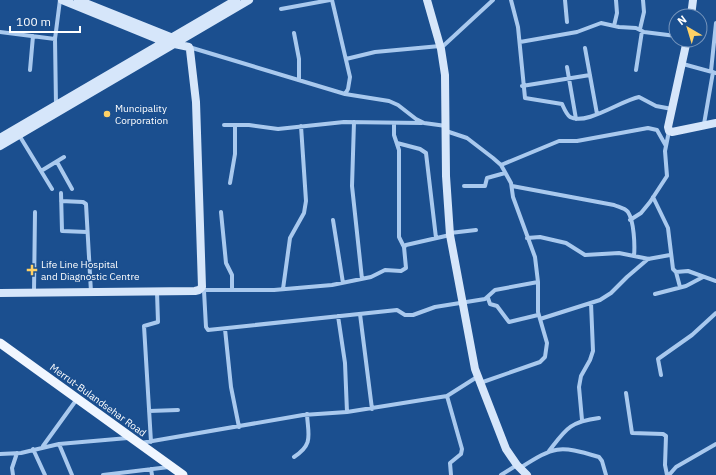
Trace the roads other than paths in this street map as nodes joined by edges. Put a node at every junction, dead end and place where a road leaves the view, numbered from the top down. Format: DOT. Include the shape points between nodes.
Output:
graph roads {
  1 [pos="61,0"];
  2 [pos="78,0"];
  3 [pos="236,0"];
  4 [pos="249,0"];
  5 [pos="331,0"];
  6 [pos="427,0"];
  7 [pos="493,0"];
  8 [pos="511,0"];
  9 [pos="564,0"];
  10 [pos="616,0"];
  11 [pos="643,0"];
  12 [pos="281,9"];
  13 [pos="105,14"];
  14 [pos="567,22"];
  15 [pos="716,23"];
  16 [pos="614,26"];
  17 [pos="641,30"];
  18 [pos="0,32"];
  19 [pos="294,33"];
  20 [pos="668,35"];
  21 [pos="33,36"];
  22 [pos="55,39"];
  23 [pos="174,41"];
  24 [pos="165,42"];
  25 [pos="520,42"];
  26 [pos="189,47"];
  27 [pos="440,47"];
  28 [pos="585,48"];
  29 [pos="686,48"];
  30 [pos="346,58"];
  31 [pos="683,64"];
  32 [pos="567,67"];
  33 [pos="30,70"];
  34 [pos="636,70"];
  35 [pos="713,72"];
  36 [pos="590,76"];
  37 [pos="569,79"];
  38 [pos="299,80"];
  39 [pos="522,86"];
  40 [pos="345,94"];
  41 [pos="56,105"];
  42 [pos="672,109"];
  43 [pos="597,114"];
  44 [pos="576,119"];
  45 [pos="354,122"];
  46 [pos="394,123"];
  47 [pos="424,123"];
  48 [pos="716,123"];
  49 [pos="704,124"];
  50 [pos="224,125"];
  51 [pos="235,125"];
  52 [pos="301,126"];
  53 [pos="445,128"];
  54 [pos="669,130"];
  55 [pos="19,135"];
  56 [pos="0,138"];
  57 [pos="397,143"];
  58 [pos="0,146"];
  59 [pos="666,146"];
  60 [pos="64,157"];
  61 [pos="56,162"];
  62 [pos="501,165"];
  63 [pos="42,171"];
  64 [pos="505,173"];
  65 [pos="230,183"];
  66 [pos="464,186"];
  67 [pos="512,186"];
  68 [pos="52,189"];
  69 [pos="72,189"];
  70 [pos="61,193"];
  71 [pos="653,198"];
  72 [pos="61,201"];
  73 [pos="35,212"];
  74 [pos="221,212"];
  75 [pos="333,220"];
  76 [pos="630,220"];
  77 [pos="476,230"];
  78 [pos="87,232"];
  79 [pos="450,234"];
  80 [pos="436,238"];
  81 [pos="527,238"];
  82 [pos="404,247"];
  83 [pos="670,255"];
  84 [pos="634,256"];
  85 [pos="649,258"];
  86 [pos="676,272"];
  87 [pos="702,277"];
  88 [pos="362,279"];
  89 [pos="716,281"];
  90 [pos="538,282"];
  91 [pos="343,283"];
  92 [pos="680,287"];
  93 [pos="283,289"];
  94 [pos="202,290"];
  95 [pos="232,290"];
  96 [pos="157,291"];
  97 [pos="34,292"];
  98 [pos="90,292"];
  99 [pos="0,293"];
  100 [pos="655,294"];
  101 [pos="488,298"];
  102 [pos="464,303"];
  103 [pos="591,303"];
  104 [pos="716,313"];
  105 [pos="360,314"];
  106 [pos="338,316"];
  107 [pos="539,317"];
  108 [pos="225,329"];
  109 [pos="0,343"];
  110 [pos="661,375"];
  111 [pos="479,380"];
  112 [pos="626,393"];
  113 [pos="446,396"];
  114 [pos="77,399"];
  115 [pos="372,409"];
  116 [pos="178,410"];
  117 [pos="149,411"];
  118 [pos="347,412"];
  119 [pos="308,414"];
  120 [pos="599,418"];
  121 [pos="582,420"];
  122 [pos="239,427"];
  123 [pos="130,438"];
  124 [pos="150,442"];
  125 [pos="59,444"];
  126 [pos="138,444"];
  127 [pos="716,444"];
  128 [pos="42,446"];
  129 [pos="33,449"];
  130 [pos="548,451"];
  131 [pos="16,453"];
  132 [pos="0,454"];
  133 [pos="294,457"];
  134 [pos="172,467"];
  135 [pos="518,467"];
  136 [pos="151,469"];
  137 [pos="129,473"];
  138 [pos="13,475"];
  139 [pos="45,475"];
  140 [pos="72,475"];
  141 [pos="104,475"];
  142 [pos="152,475"];
  143 [pos="183,475"];
  144 [pos="451,475"];
  145 [pos="501,475"];
  146 [pos="527,475"];
  147 [pos="606,475"];
  148 [pos="668,475"];
  1 -- 13 [label="street"];
  1 -- 22 [label="street"];
  2 -- 13 [label="street"];
  3 -- 23 [label="street"];
  4 -- 23 [label="street"];
  5 -- 12 [label="street"];
  5 -- 30 [label="street"];
  6 -- 27 [label="street"];
  7 -- 27 [label="street"];
  8 -- 25 [label="street"];
  9 -- 14 [label="street"];
  10 -- 16 [label="street"];
  11 -- 17 [label="street"];
  13 -- 23 [label="street"];
  13 -- 24 [label="street"];
  15 -- 35 [label="street"];
  16 -- 17 [label="street"];
  16 -- 25 [label="street" via="597,24 577,32"];
  17 -- 20 [label="street"];
  17 -- 34 [label="street"];
  18 -- 21 [label="street"];
  19 -- 38 [label="street"];
  21 -- 22 [label="street"];
  21 -- 33 [label="street"];
  22 -- 41 [label="street"];
  23 -- 24 [label="street"];
  23 -- 26 [label="street"];
  23 -- 55 [label="street"];
  24 -- 41 [label="street"];
  25 -- 39 [label="street"];
  26 -- 38 [label="street"];
  26 -- 94 [label="street" via="196,102"];
  27 -- 30 [label="street" via="375,52"];
  27 -- 53 [label="street" via="445,75"];
  28 -- 36 [label="street"];
  29 -- 31 [label="street"];
  30 -- 40 [label="street" via="350,77"];
  31 -- 35 [label="street"];
  31 -- 42 [label="street"];
  32 -- 37 [label="street"];
  35 -- 49 [label="street"];
  36 -- 37 [label="street"];
  36 -- 43 [label="street"];
  37 -- 39 [label="street"];
  37 -- 44 [label="street"];
  38 -- 40 [label="street"];
  39 -- 44 [label="street" via="525,98 562,104 568,115"];
  40 -- 47 [label="street" via="393,102"];
  41 -- 56 [label="street"];
  42 -- 43 [label="street" via="656,106 639,97"];
  42 -- 54 [label="street"];
  43 -- 44 [label="street"];
  45 -- 46 [label="street"];
  45 -- 52 [label="street"];
  45 -- 88 [label="street" via="352,186"];
  46 -- 47 [label="street"];
  46 -- 57 [label="street"];
  47 -- 53 [label="street"];
  48 -- 49 [label="street"];
  49 -- 54 [label="street" via="672,132"];
  50 -- 51 [label="street"];
  51 -- 52 [label="street" via="278,129"];
  51 -- 65 [label="street" via="235,154"];
  52 -- 93 [label="street" via="306,202 304,213 290,238"];
  53 -- 62 [label="street" via="471,141"];
  53 -- 79 [label="street"];
  54 -- 59 [label="street"];
  55 -- 58 [label="street"];
  55 -- 63 [label="street"];
  57 -- 80 [label="street" via="426,153"];
  57 -- 82 [label="street" via="399,237"];
  59 -- 62 [label="street" via="657,130 652,128 577,142 559,141"];
  59 -- 71 [label="street" via="667,176"];
  60 -- 61 [label="street"];
  61 -- 63 [label="street"];
  61 -- 69 [label="street"];
  62 -- 64 [label="street"];
  63 -- 68 [label="street"];
  64 -- 66 [label="street" via="487,178 485,186"];
  64 -- 67 [label="street"];
  67 -- 76 [label="street" via="614,205 625,209"];
  67 -- 81 [label="street" via="513,197"];
  70 -- 72 [label="street"];
  71 -- 76 [label="street" via="641,213"];
  71 -- 83 [label="street" via="668,228"];
  72 -- 78 [label="street" via="85,202"];
  72 -- 78 [label="street" via="62,231"];
  73 -- 97 [label="street"];
  74 -- 95 [label="street" via="226,263 232,275"];
  75 -- 91 [label="street"];
  76 -- 84 [label="street"];
  77 -- 79 [label="street"];
  78 -- 98 [label="street"];
  79 -- 80 [label="street"];
  79 -- 102 [label="street"];
  80 -- 82 [label="street"];
  81 -- 84 [label="street" via="540,237 568,243 585,255"];
  81 -- 90 [label="street" via="535,257"];
  82 -- 88 [label="street" via="404,270 385,270"];
  83 -- 85 [label="street"];
  83 -- 86 [label="street" via="672,267"];
  84 -- 85 [label="street"];
  85 -- 103 [label="street" via="626,276 611,293"];
  86 -- 87 [label="street" via="688,272"];
  86 -- 92 [label="street"];
  87 -- 89 [label="street"];
  87 -- 92 [label="street"];
  88 -- 91 [label="street"];
  90 -- 101 [label="street" via="495,290"];
  90 -- 107 [label="street"];
  91 -- 93 [label="street"];
  92 -- 100 [label="street"];
  93 -- 95 [label="street"];
  94 -- 95 [label="street"];
  94 -- 96 [label="street"];
  94 -- 108 [label="street" via="207,329"];
  96 -- 98 [label="street"];
  96 -- 117 [label="street" via="158,322 144,326"];
  97 -- 98 [label="street"];
  97 -- 99 [label="street"];
  101 -- 102 [label="street"];
  101 -- 107 [label="street" via="490,304 496,306 509,322"];
  102 -- 105 [label="street" via="435,307 409,316 399,310"];
  102 -- 111 [label="street"];
  103 -- 107 [label="street"];
  103 -- 121 [label="street" via="593,351 581,376 579,387"];
  104 -- 110 [label="street" via="692,335 658,359"];
  105 -- 106 [label="street"];
  105 -- 115 [label="street"];
  106 -- 108 [label="street"];
  106 -- 118 [label="street" via="345,363"];
  107 -- 111 [label="street" via="547,343 544,359"];
  108 -- 122 [label="street" via="231,388"];
  109 -- 114 [label="main road, Merrut-Bulandsehar Road"];
  111 -- 113 [label="street"];
  111 -- 135 [label="street" via="500,435"];
  112 -- 148 [label="street" via="632,433 666,436 665,465"];
  113 -- 115 [label="street"];
  113 -- 144 [label="street" via="462,449 461,454 450,463"];
  114 -- 123 [label="main road, Merrut-Bulandsehar Road"];
  114 -- 128 [label="street"];
  115 -- 118 [label="street"];
  116 -- 117 [label="street"];
  117 -- 124 [label="street"];
  118 -- 119 [label="street"];
  119 -- 122 [label="street"];
  119 -- 133 [label="street" via="308,444"];
  120 -- 121 [label="street"];
  121 -- 130 [label="street" via="566,430"];
  122 -- 124 [label="street"];
  123 -- 125 [label="street"];
  123 -- 126 [label="main road, Merrut-Bulandsehar Road"];
  124 -- 126 [label="street"];
  125 -- 128 [label="street"];
  125 -- 140 [label="street"];
  126 -- 134 [label="main road, Merrut-Bulandsehar Road"];
  127 -- 148 [label="street" via="676,467"];
  128 -- 129 [label="street"];
  129 -- 131 [label="street"];
  129 -- 139 [label="street"];
  130 -- 135 [label="street"];
  130 -- 147 [label="street" via="564,448 599,457"];
  131 -- 132 [label="street"];
  131 -- 138 [label="street"];
  134 -- 136 [label="street"];
  134 -- 143 [label="main road, Merrut-Bulandsehar Road"];
  135 -- 145 [label="street"];
  135 -- 146 [label="street"];
  136 -- 137 [label="street"];
  136 -- 142 [label="street"];
  137 -- 141 [label="street"];
}
